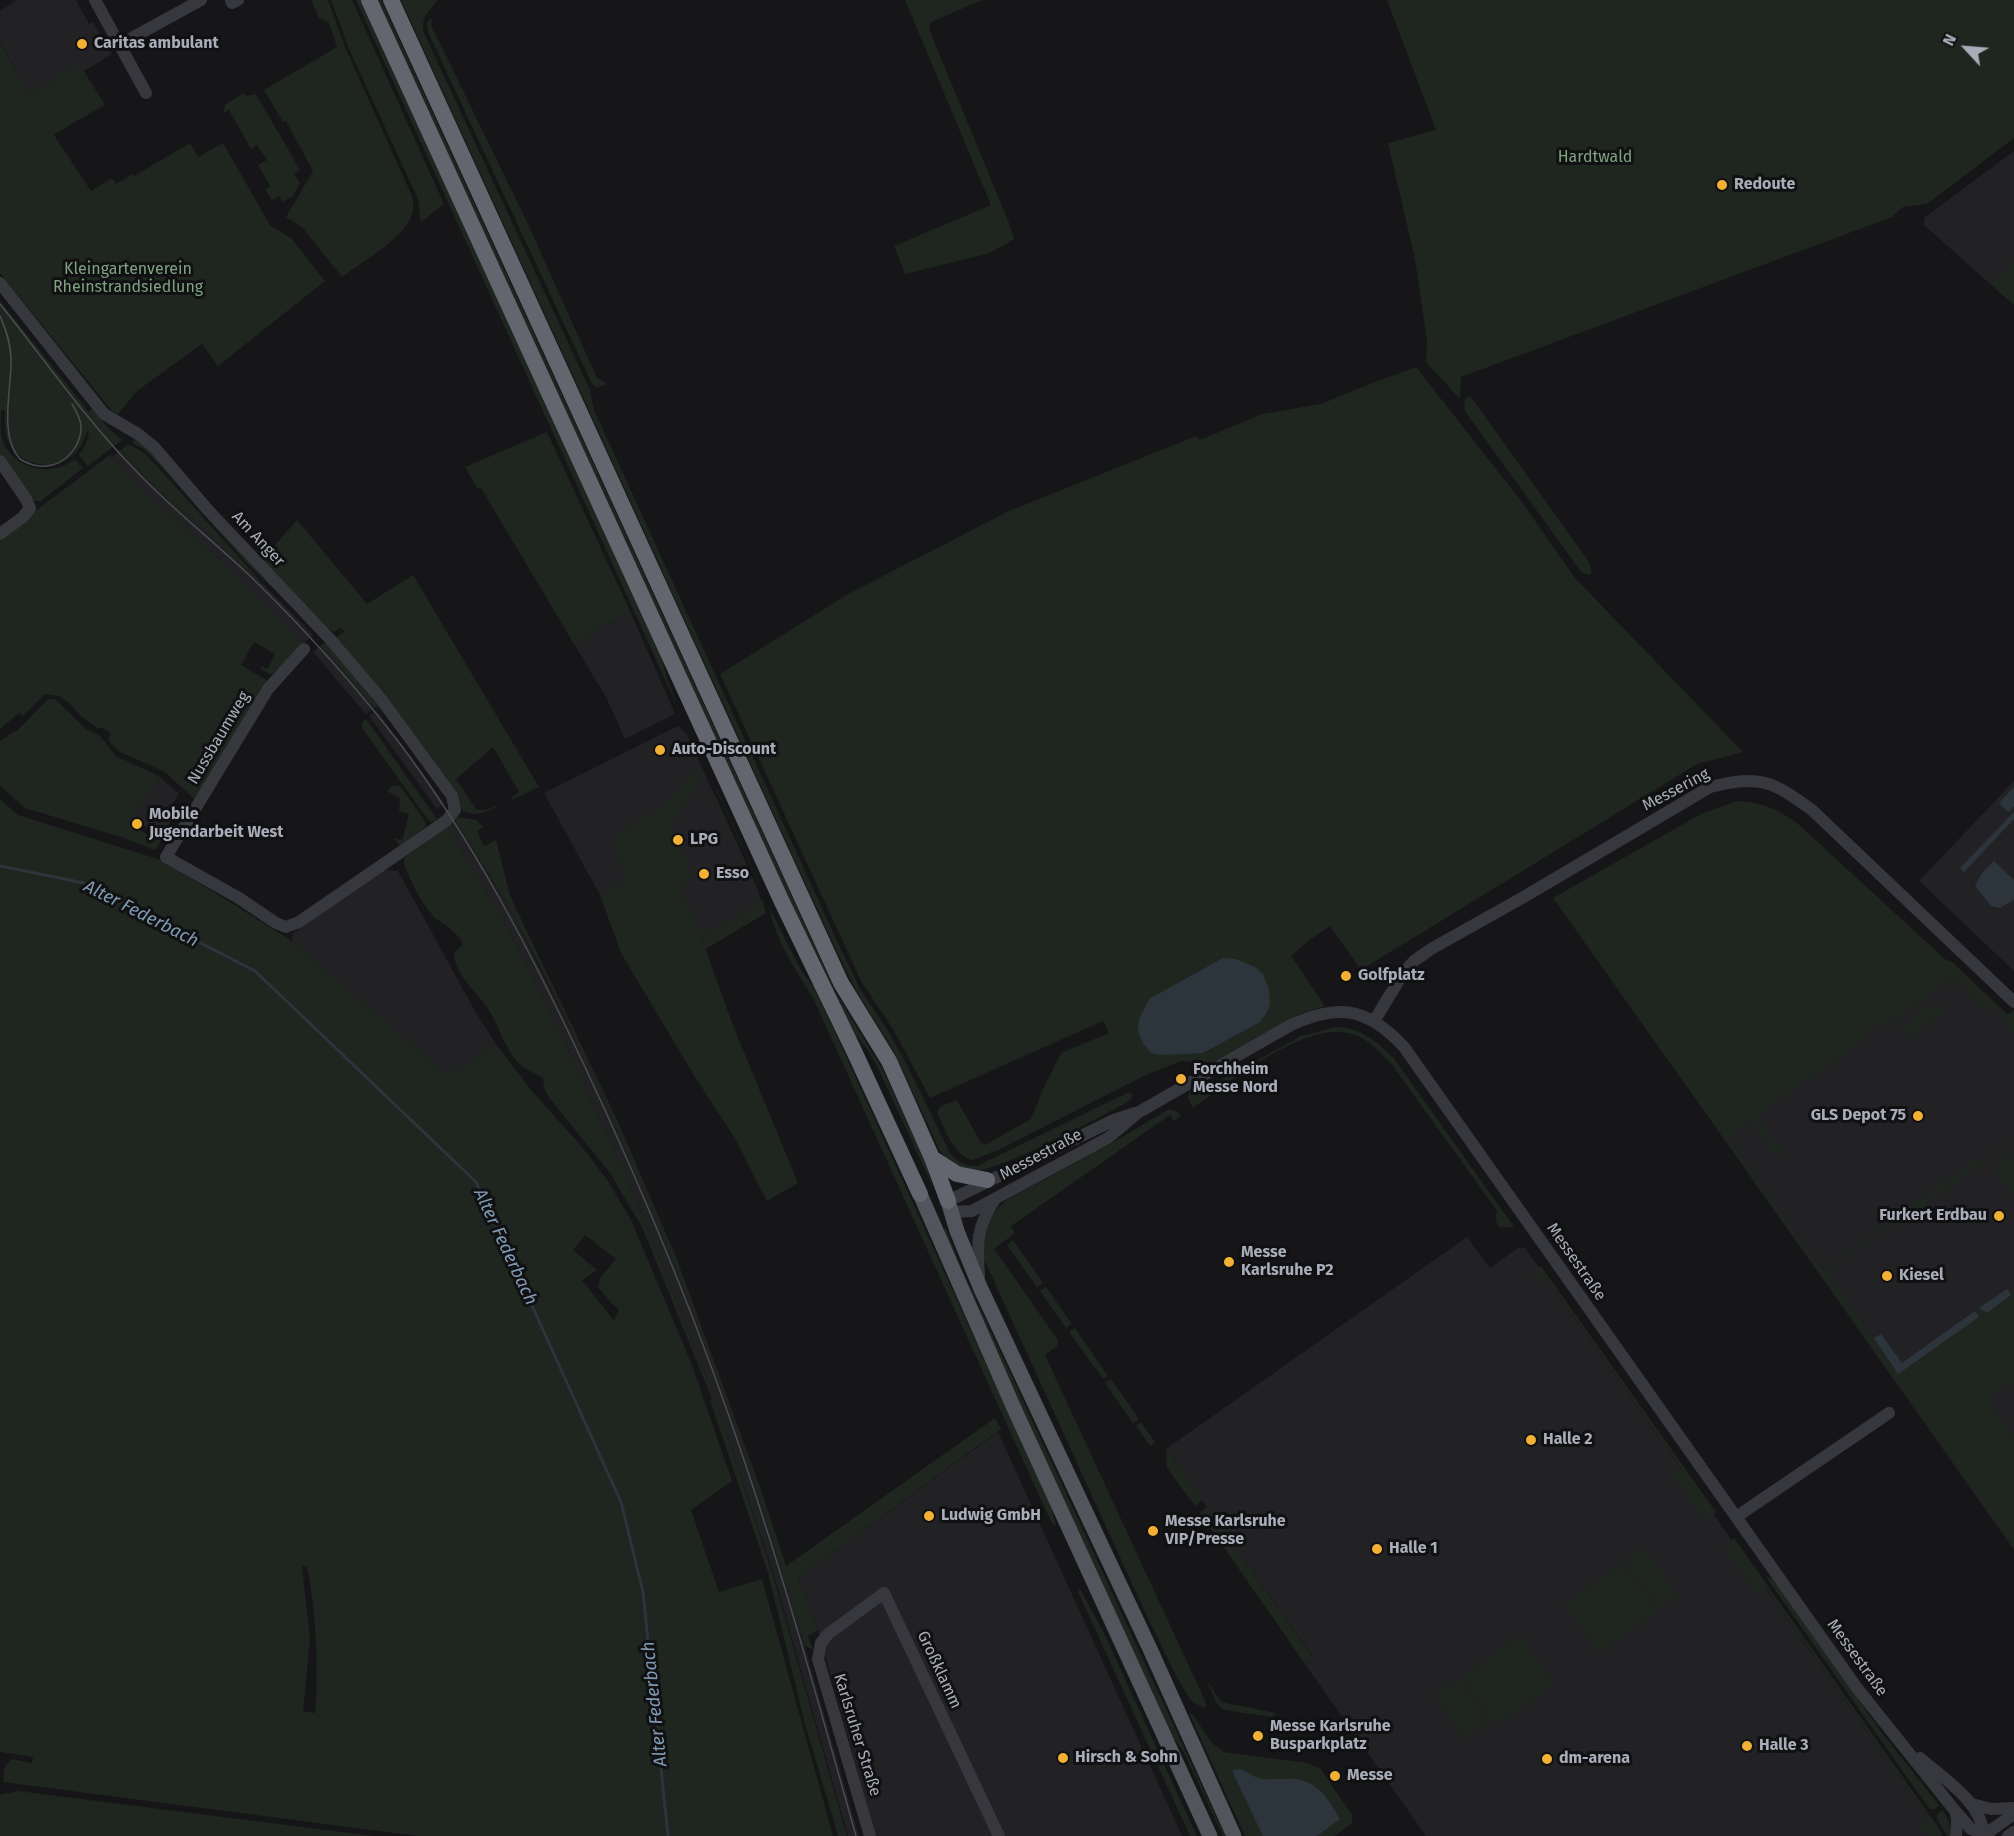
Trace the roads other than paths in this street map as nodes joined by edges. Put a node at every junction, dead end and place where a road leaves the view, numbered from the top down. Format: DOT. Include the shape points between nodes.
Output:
graph roads {
  1 [pos="95,0"];
  2 [pos="201,0"];
  3 [pos="231,0"];
  4 [pos="237,0"];
  5 [pos="369,0"];
  6 [pos="391,0"];
  7 [pos="119,45"];
  8 [pos="146,93"];
  9 [pos="0,283"];
  10 [pos="0,461"];
  11 [pos="0,534"];
  12 [pos="304,649"];
  13 [pos="433,830"];
  14 [pos="2014,1002"];
  15 [pos="1374,1021"];
  16 [pos="1139,1112"];
  17 [pos="932,1158"];
  18 [pos="987,1180"];
  19 [pos="920,1194"];
  20 [pos="996,1198"];
  21 [pos="946,1207"];
  22 [pos="939,1236"];
  23 [pos="980,1287"];
  24 [pos="1889,1413"];
  25 [pos="1742,1514"];
  26 [pos="821,1643"];
  27 [pos="1899,1740"];
  28 [pos="1972,1804"];
  29 [pos="2014,1808"];
  30 [pos="1956,1812"];
  31 [pos="2014,1814"];
  32 [pos="2014,1832"];
  33 [pos="870,1836"];
  34 [pos="999,1836"];
  35 [pos="1210,1836"];
  36 [pos="1234,1836"];
  37 [pos="1956,1836"];
  38 [pos="1984,1836"];
  39 [pos="1989,1836"];
  40 [pos="2008,1836"];
  1 -- 7 [label="street"];
  2 -- 7 [label="street"];
  3 -- 4 [label="street"];
  5 -- 19 [label="highway"];
  6 -- 17 [label="highway" via="841,983 889,1061"];
  7 -- 8 [label="street"];
  9 -- 13 [label="street, Am Anger" via="104,414 154,447 381,699 455,802 452,815"];
  10 -- 11 [label="street" via="30,508"];
  12 -- 13 [label="street, Nussbaumweg" via="268,688 166,857 286,927"];
  14 -- 15 [label="street, Messering" via="1812,810 1783,789 1738,780 1710,787 1431,949 1404,972"];
  15 -- 16 [label="street, Messestraße" via="1338,1011 1309,1016"];
  15 -- 27 [label="street, Messestraße" via="1404,1047 1857,1688"];
  16 -- 18 [label="street, Messestraße"];
  16 -- 20 [label="street, Messestraße" via="1108,1138"];
  17 -- 18 [label="highway" via="957,1174"];
  17 -- 21 [label="highway"];
  18 -- 21 [label="street, Messestraße"];
  19 -- 21 [label="main road"];
  19 -- 22 [label="main road"];
  20 -- 21 [label="street, Messestraße" via="972,1211"];
  20 -- 23 [label="street" via="984,1215 977,1236"];
  21 -- 22 [label="main road" via="938,1218"];
  21 -- 23 [label="main road"];
  22 -- 35 [label="main road"];
  23 -- 36 [label="main road"];
  24 -- 25 [label="street"];
  26 -- 33 [label="street, Karlsruher Straße" via="820,1669"];
  26 -- 34 [label="street, Großklamm" via="836,1627 885,1593"];
  27 -- 28 [label="street, Messestraße"];
  27 -- 30 [label="street, Messestraße"];
  28 -- 29 [label="street" via="1991,1809"];
  28 -- 38 [label="street, Messestraße" via="1983,1824"];
  30 -- 37 [label="street"];
  30 -- 38 [label="street, Messestraße"];
  31 -- 38 [label="street"];
  32 -- 40 [label="street"];
  38 -- 39 [label="street"];
}
